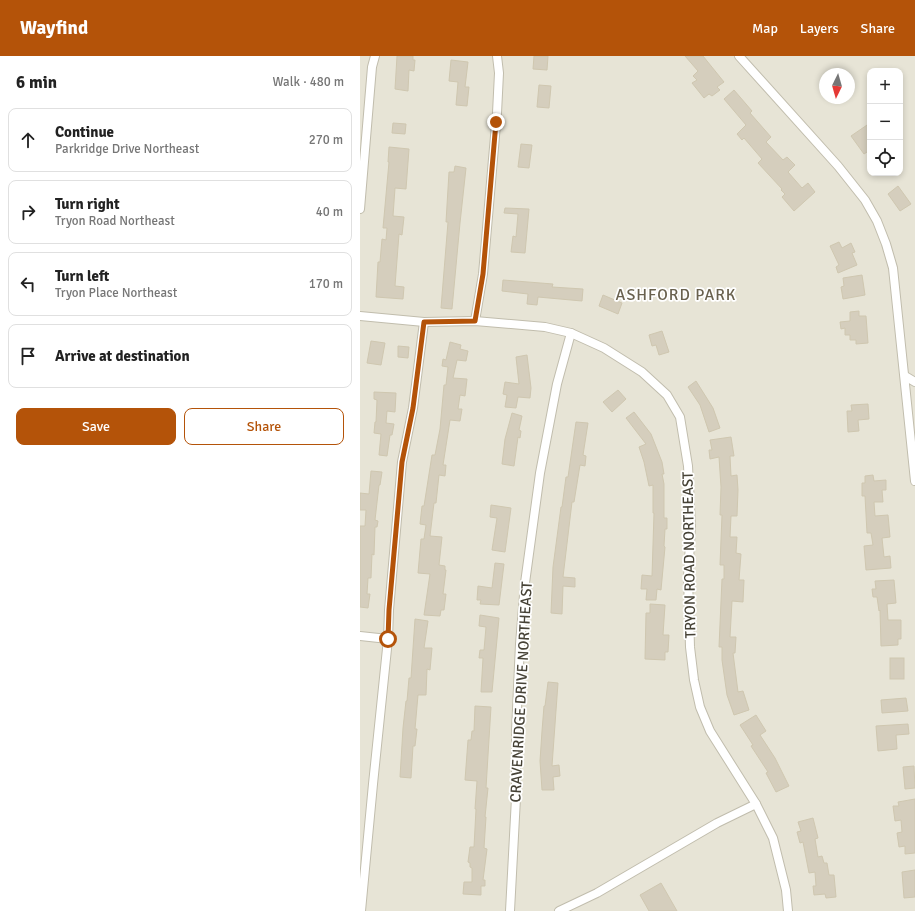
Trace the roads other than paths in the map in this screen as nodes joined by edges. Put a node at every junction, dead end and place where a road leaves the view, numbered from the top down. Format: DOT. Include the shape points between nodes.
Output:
graph roads {
  1 [pos="375,56"];
  2 [pos="497,56"];
  3 [pos="739,56"];
  4 [pos="360,209"];
  5 [pos="360,316"];
  6 [pos="475,321"];
  7 [pos="424,322"];
  8 [pos="571,333"];
  9 [pos="905,376"];
  10 [pos="915,382"];
  11 [pos="915,481"];
  12 [pos="360,636"];
  13 [pos="388,639"];
  14 [pos="756,804"];
  15 [pos="361,911"];
  16 [pos="510,911"];
  17 [pos="559,911"];
  18 [pos="788,911"];
  1 -- 4 [label="street"];
  2 -- 6 [label="street" via="497,118 483,274"];
  3 -- 9 [label="street" via="838,166 866,200 877,221 892,268"];
  5 -- 7 [label="street, TRYON ROAD NORTHEAST"];
  6 -- 7 [label="street, TRYON ROAD NORTHEAST"];
  6 -- 8 [label="street, TRYON ROAD NORTHEAST" via="545,327"];
  7 -- 13 [label="street" via="413,408 402,462"];
  8 -- 14 [label="street, TRYON ROAD NORTHEAST" via="604,348 642,372 667,395 680,417 688,466 688,577 690,648 694,680 700,707 710,731"];
  8 -- 16 [label="street, CRAVENRIDGE DRIVE NORTHEAST" via="557,384 540,474 525,583 520,644"];
  9 -- 10 [label="street"];
  9 -- 11 [label="street"];
  12 -- 13 [label="street"];
  13 -- 15 [label="street"];
  14 -- 17 [label="street" via="703,831 597,893"];
  14 -- 18 [label="street, TRYON ROAD NORTHEAST" via="773,838 786,890"];
}
